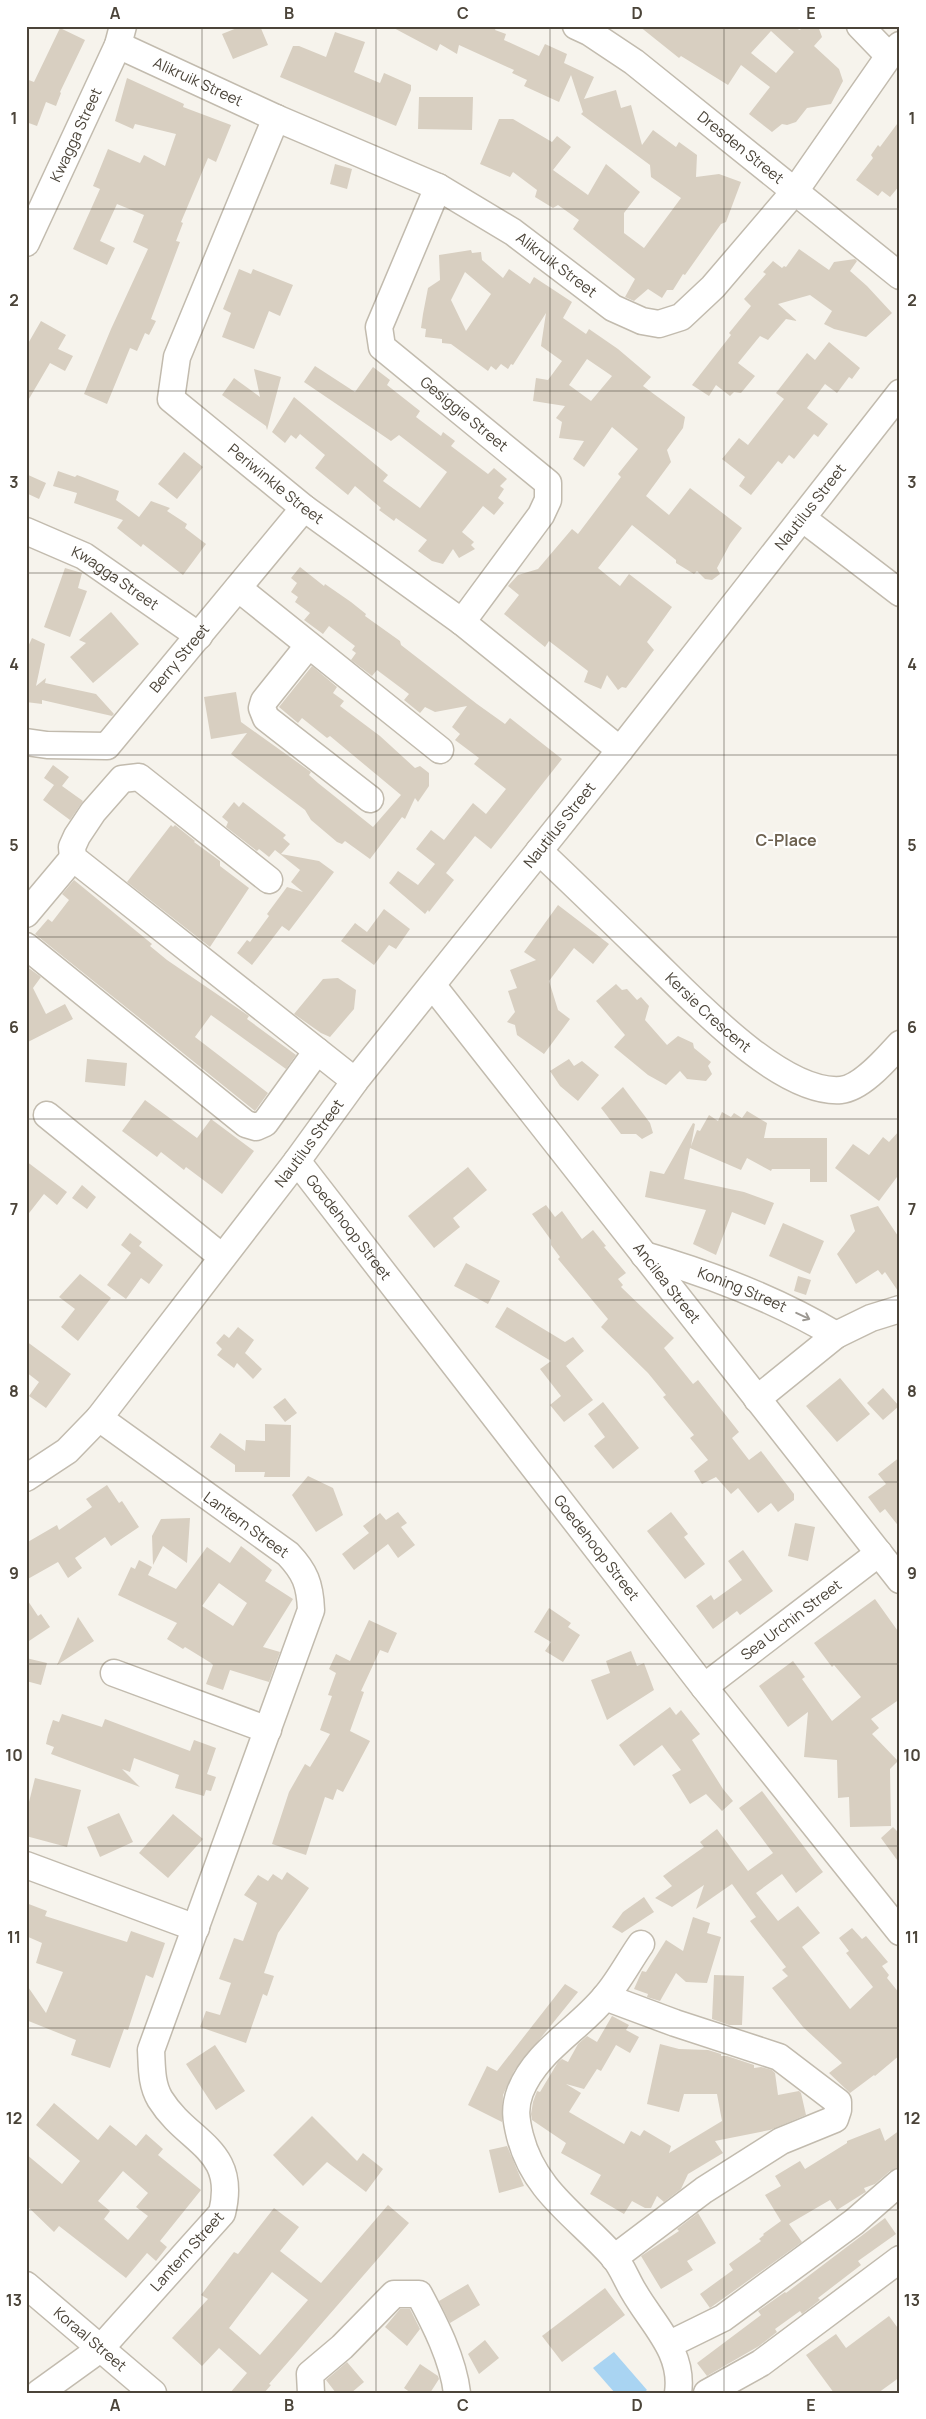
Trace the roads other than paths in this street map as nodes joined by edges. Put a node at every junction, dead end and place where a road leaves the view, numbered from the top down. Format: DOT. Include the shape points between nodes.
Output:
graph roads {
  1 [pos="576,26"];
  2 [pos="860,26"];
  3 [pos="120,36"];
  4 [pos="894,50"];
  5 [pos="276,118"];
  6 [pos="438,188"];
  7 [pos="794,191"];
  8 [pos="26,243"];
  9 [pos="900,276"];
  10 [pos="900,393"];
  11 [pos="304,508"];
  12 [pos="802,518"];
  13 [pos="26,531"];
  14 [pos="238,588"];
  15 [pos="900,593"];
  16 [pos="462,622"];
  17 [pos="198,636"];
  18 [pos="308,646"];
  19 [pos="26,742"];
  20 [pos="440,750"];
  21 [pos="620,750"];
  22 [pos="370,798"];
  23 [pos="539,851"];
  24 [pos="73,858"];
  25 [pos="269,880"];
  26 [pos="26,914"];
  27 [pos="26,946"];
  28 [pos="434,986"];
  29 [pos="900,1044"];
  30 [pos="317,1051"];
  31 [pos="355,1081"];
  32 [pos="47,1115"];
  33 [pos="297,1161"];
  34 [pos="644,1255"];
  35 [pos="222,1258"];
  36 [pos="900,1308"];
  37 [pos="836,1335"];
  38 [pos="757,1399"];
  39 [pos="98,1418"];
  40 [pos="26,1478"];
  41 [pos="879,1553"];
  42 [pos="900,1580"];
  43 [pos="114,1673"];
  44 [pos="704,1686"];
  45 [pos="268,1730"];
  46 [pos="26,1866"];
  47 [pos="898,1926"];
  48 [pos="196,1928"];
  49 [pos="641,1944"];
  50 [pos="605,1997"];
  51 [pos="900,2182"];
  52 [pos="614,2258"];
  53 [pos="900,2259"];
  54 [pos="26,2285"];
  55 [pos="670,2344"];
  56 [pos="100,2349"];
  57 [pos="456,2386"];
  58 [pos="40,2393"];
  59 [pos="153,2393"];
  60 [pos="311,2393"];
  61 [pos="678,2393"];
  62 [pos="707,2393"];
  1 -- 7 [label="street, Dresden Street" via="634,62"];
  2 -- 4 [label="street"];
  3 -- 5 [label="street, Alikruik Street"];
  3 -- 8 [label="street, Kwagga Street"];
  4 -- 7 [label="street, Alikruik Street"];
  5 -- 6 [label="street, Alikruik Street"];
  5 -- 11 [label="street, Periwinkle Street" via="177,357 171,399"];
  6 -- 7 [label="street, Alikruik Street" via="513,232 613,308 642,321 659,324 681,317 713,287"];
  6 -- 16 [label="street, Gesiggie Street" via="379,327 382,347 548,483 548,500 541,515"];
  7 -- 9 [label="street, Dresden Street"];
  10 -- 12 [label="street, Nautilus Street"];
  11 -- 14 [label="street, Berry Street"];
  11 -- 16 [label="street, Periwinkle Street"];
  12 -- 15 [label="street"];
  12 -- 21 [label="street, Nautilus Street"];
  13 -- 17 [label="street, Kwagga Street" via="84,556"];
  14 -- 17 [label="street, Berry Street"];
  14 -- 18 [label="street"];
  16 -- 21 [label="street, Periwinkle Street"];
  17 -- 19 [label="street, Berry Street" via="107,746"];
  18 -- 20 [label="street"];
  18 -- 22 [label="street" via="264,701 262,708 266,718"];
  21 -- 23 [label="street, Nautilus Street"];
  23 -- 28 [label="street, Nautilus Street"];
  23 -- 29 [label="street, Kersie Crescent" via="731,1037 780,1071 813,1085 842,1090 872,1074"];
  24 -- 25 [label="street" via="72,846 93,812 122,779 139,777"];
  24 -- 26 [label="street"];
  24 -- 30 [label="street"];
  27 -- 30 [label="street" via="246,1124 256,1127 265,1123"];
  28 -- 31 [label="street, Nautilus Street"];
  28 -- 34 [label="street, Ancilea Street"];
  30 -- 31 [label="street"];
  31 -- 33 [label="street, Nautilus Street"];
  32 -- 35 [label="street"];
  33 -- 35 [label="street, Nautilus Street"];
  33 -- 44 [label="street, Goedehoop Street"];
  34 -- 37 [label="street, Koning Street, one-way" via="695,1269 808,1318"];
  34 -- 38 [label="street, Ancilea Street"];
  35 -- 39 [label="street, Nautilus Street"];
  36 -- 37 [label="street"];
  37 -- 38 [label="street"];
  38 -- 41 [label="street, Ancilea Street"];
  39 -- 40 [label="street, Nautilus Street" via="67,1451"];
  39 -- 45 [label="street, Lantern Street" via="288,1554 302,1569 310,1591 311,1610"];
  41 -- 42 [label="street, Ancilea Street"];
  41 -- 44 [label="street, Sea Urchin Street"];
  43 -- 45 [label="street"];
  44 -- 47 [label="street, Goedehoop Street"];
  45 -- 48 [label="street, Lantern Street"];
  46 -- 48 [label="street"];
  48 -- 56 [label="street, Lantern Street" via="151,2050 152,2080 160,2098 212,2153 224,2174 227,2193 222,2213"];
  49 -- 50 [label="street"];
  50 -- 52 [label="street" via="533,2067 520,2093 514,2116 538,2180"];
  50 -- 52 [label="street" via="779,2057 838,2102 835,2119 781,2141 704,2190"];
  51 -- 55 [label="street" via="854,2222 723,2318"];
  52 -- 55 [label="street"];
  53 -- 62 [label="street" via="761,2363"];
  54 -- 56 [label="street, Koraal Street"];
  55 -- 61 [label="street" via="680,2378"];
  56 -- 58 [label="street, Lantern Street"];
  56 -- 59 [label="street, Koraal Street"];
  57 -- 60 [label="street" via="434,2322 419,2294 394,2294 342,2347 310,2374"];
}
